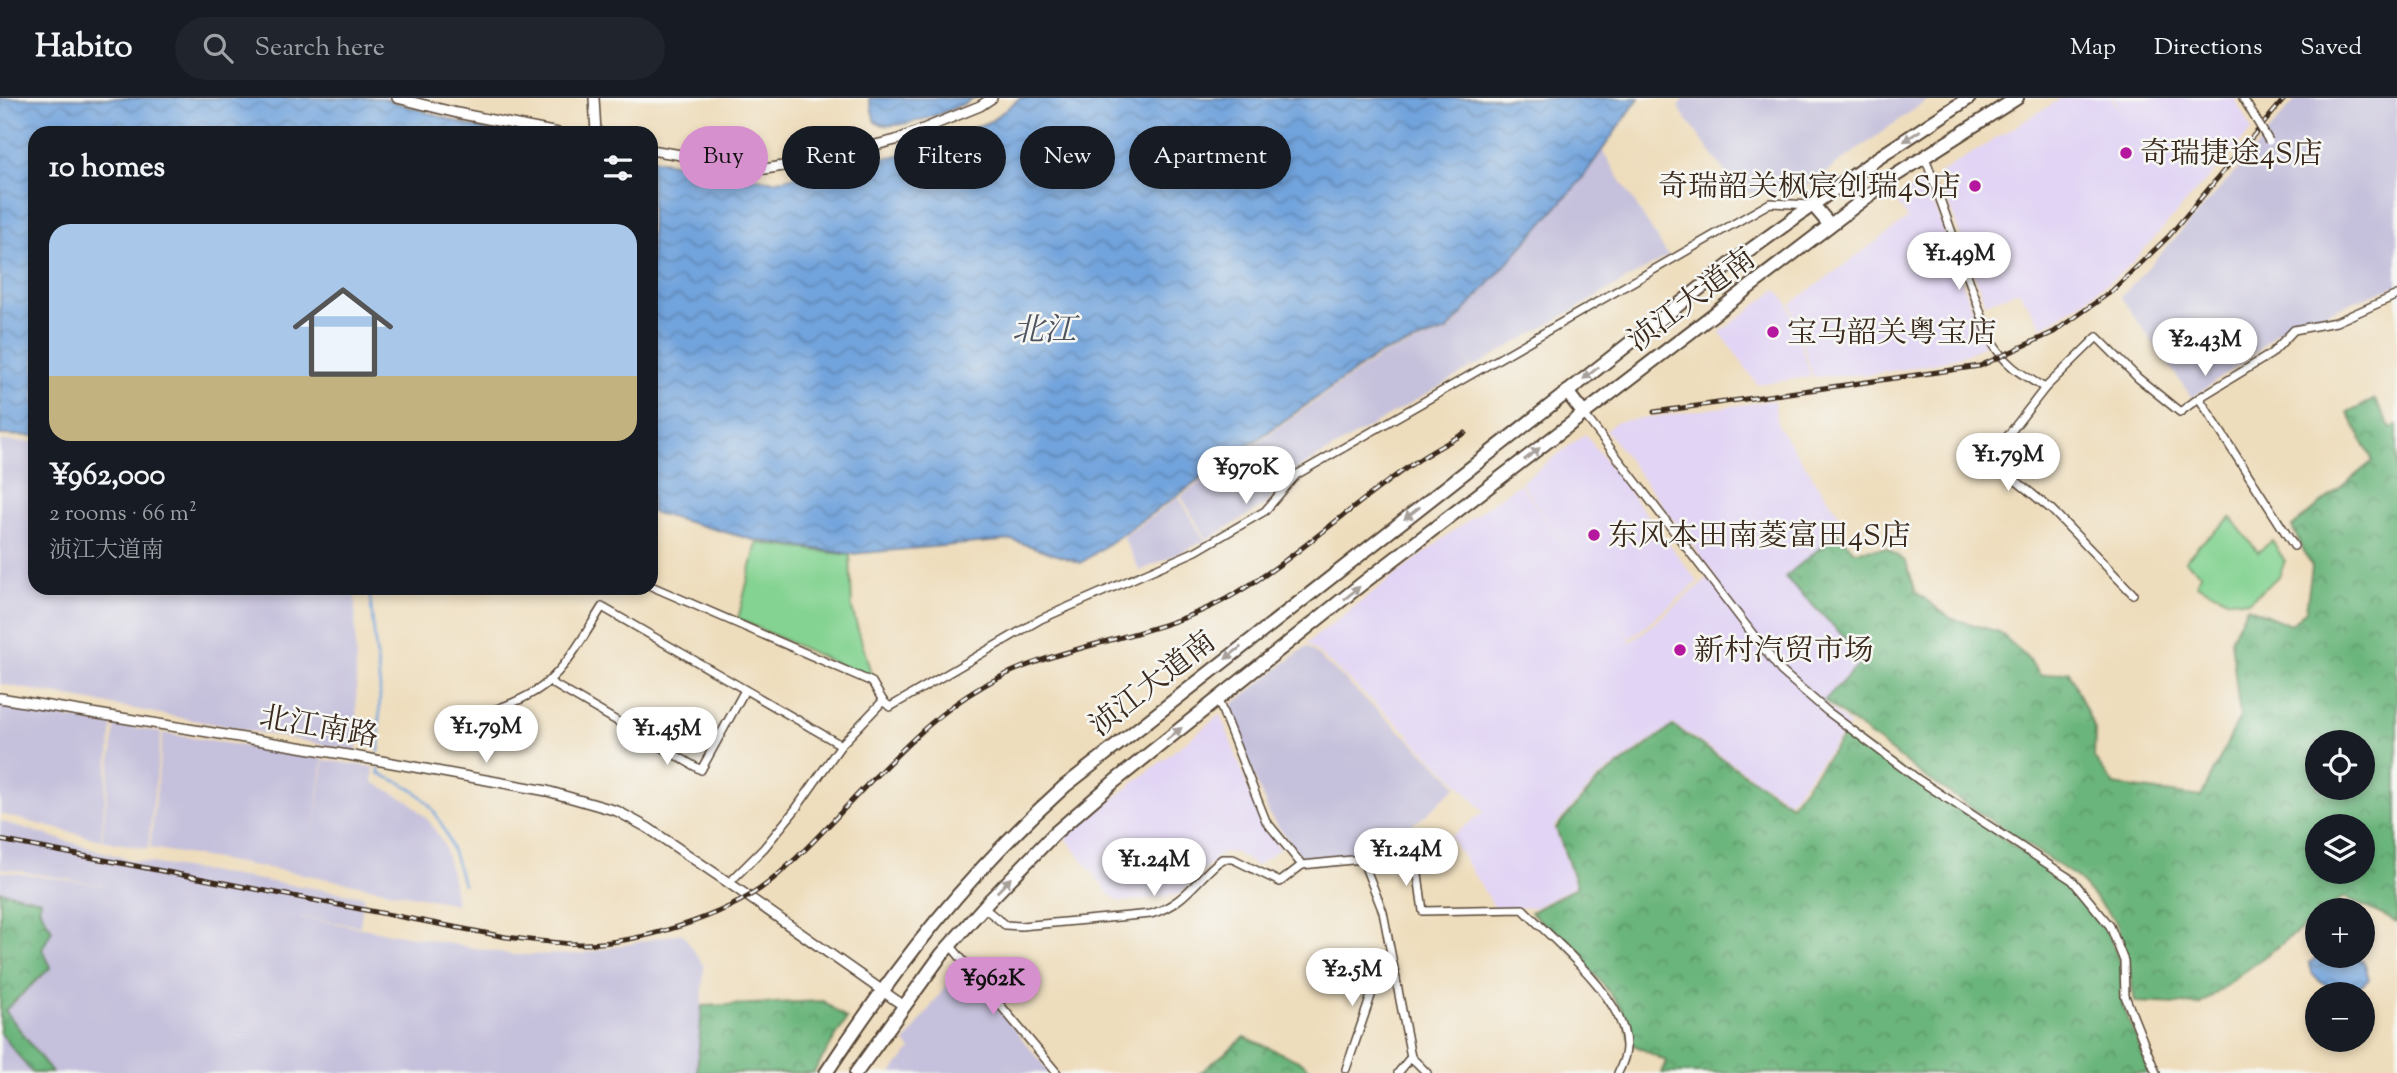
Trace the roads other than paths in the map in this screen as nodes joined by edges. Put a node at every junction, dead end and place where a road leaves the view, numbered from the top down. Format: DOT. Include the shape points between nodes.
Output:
graph roads {
  1 [pos="397,98"];
  2 [pos="594,98"];
  3 [pos="992,98"];
  4 [pos="1969,98"];
  5 [pos="2017,98"];
  6 [pos="2243,98"];
  7 [pos="523,126"];
  8 [pos="596,126"];
  9 [pos="2269,141"];
  10 [pos="658,151"];
  11 [pos="1925,157"];
  12 [pos="1813,205"];
  13 [pos="1830,225"];
  14 [pos="2397,295"];
  15 [pos="2045,388"];
  16 [pos="1567,392"];
  17 [pos="2199,398"];
  18 [pos="1584,414"];
  19 [pos="2294,546"];
  20 [pos="658,589"];
  21 [pos="2133,594"];
  22 [pos="548,681"];
  23 [pos="745,690"];
  24 [pos="0,698"];
  25 [pos="1218,699"];
  26 [pos="883,701"];
  27 [pos="473,717"];
  28 [pos="841,745"];
  29 [pos="1362,859"];
  30 [pos="1302,865"];
  31 [pos="729,883"];
  32 [pos="983,906"];
  33 [pos="950,945"];
  34 [pos="1396,979"];
  35 [pos="882,991"];
  36 [pos="904,1006"];
  37 [pos="1411,1057"];
  38 [pos="1346,1069"];
  39 [pos="826,1073"];
  40 [pos="856,1073"];
  41 [pos="1057,1073"];
  42 [pos="1398,1073"];
  43 [pos="1427,1073"];
  44 [pos="1618,1073"];
  45 [pos="2156,1073"];
  1 -- 7 [label="street"];
  2 -- 8 [label="street"];
  3 -- 10 [label="street" via="896,140 765,169"];
  4 -- 12 [label="main road, 浈江大道南, one-way"];
  5 -- 11 [label="main road, 浈江大道南"];
  6 -- 9 [label="street, bridge"];
  11 -- 13 [label="main road, 浈江大道南"];
  11 -- 15 [label="street" via="1990,339 2015,371"];
  12 -- 13 [label="main road"];
  12 -- 16 [label="main road, 浈江大道南, one-way"];
  12 -- 26 [label="street" via="1770,203 1296,475 1265,511 1196,551 1041,620 890,706"];
  13 -- 18 [label="main road, 浈江大道南"];
  14 -- 17 [label="street" via="2336,322 2294,330 2272,354"];
  15 -- 17 [label="street" via="2097,337 2180,412"];
  15 -- 21 [label="street" via="2003,442 1995,438 1982,453 2052,510"];
  16 -- 18 [label="main road"];
  16 -- 35 [label="main road, 浈江大道南, one-way" via="1065,786 968,882"];
  17 -- 19 [label="street"];
  25 -- 18 [label="main road, 浈江大道南, one-way"];
  18 -- 45 [label="street" via="1781,671 1919,780 2072,880 2110,926 2124,961 2125,996"];
  20 -- 26 [label="street" via="872,682"];
  22 -- 23 [label="street" via="602,607"];
  22 -- 23 [label="street" via="701,770"];
  22 -- 27 [label="street" via="507,705"];
  23 -- 28 [label="street"];
  24 -- 31 [label="street, 北江南路" via="547,791 617,811"];
  25 -- 30 [label="street" via="1266,821"];
  32 -- 25 [label="main road, 浈江大道南, one-way" via="1074,817"];
  26 -- 28 [label="street"];
  28 -- 31 [label="street" via="795,810"];
  29 -- 30 [label="street"];
  29 -- 34 [label="street" via="1383,912"];
  29 -- 44 [label="street" via="1416,860 1423,911 1523,909 1591,976 1615,1010 1626,1044"];
  30 -- 32 [label="street" via="1280,882 1233,859 1222,859 1186,895 1151,914 1021,926 1005,925"];
  31 -- 35 [label="street, 北江南路"];
  32 -- 33 [label="main road, 浈江大道南"];
  33 -- 36 [label="main road, 浈江大道南"];
  33 -- 41 [label="street"];
  34 -- 37 [label="street"];
  34 -- 38 [label="street" via="1373,990"];
  35 -- 36 [label="street, 北江南路"];
  35 -- 39 [label="main road, 浈江大道南"];
  36 -- 40 [label="main road, 浈江大道南"];
  37 -- 42 [label="street"];
  37 -- 43 [label="street"];
}
